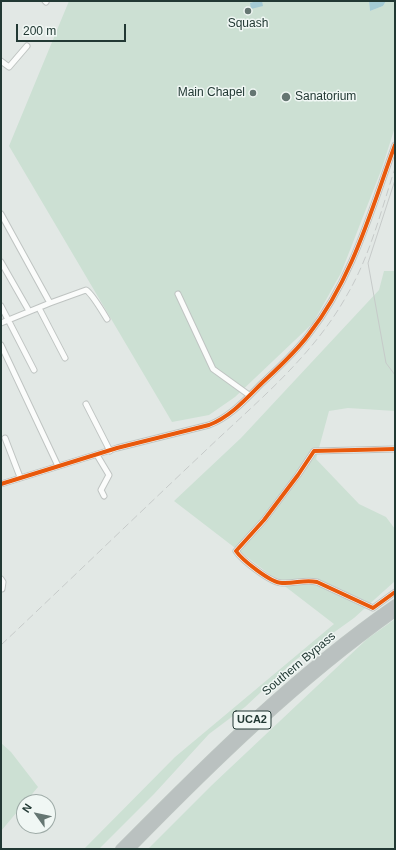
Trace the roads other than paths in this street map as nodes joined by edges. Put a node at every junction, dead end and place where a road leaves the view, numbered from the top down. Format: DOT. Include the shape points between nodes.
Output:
graph roads {
  1 [pos="27,46"];
  2 [pos="1,61"];
  3 [pos="395,145"];
  4 [pos="1,214"];
  5 [pos="1,262"];
  6 [pos="178,294"];
  7 [pos="50,303"];
  8 [pos="1,306"];
  9 [pos="39,308"];
  10 [pos="29,312"];
  11 [pos="107,319"];
  12 [pos="9,320"];
  13 [pos="1,323"];
  14 [pos="1,345"];
  15 [pos="65,358"];
  16 [pos="34,370"];
  17 [pos="249,395"];
  18 [pos="86,404"];
  19 [pos="5,438"];
  20 [pos="395,449"];
  21 [pos="110,451"];
  22 [pos="97,455"];
  23 [pos="58,466"];
  24 [pos="20,477"];
  25 [pos="1,484"];
  26 [pos="104,496"];
  27 [pos="1,579"];
  28 [pos="2,589"];
  29 [pos="395,592"];
  30 [pos="395,604"];
  31 [pos="395,612"];
  32 [pos="120,849"];
  33 [pos="130,849"];
  1 -- 2 [label="street" via="9,67"];
  3 -- 17 [label="street" via="358,249 339,290 308,336"];
  4 -- 7 [label="street"];
  5 -- 10 [label="street"];
  6 -- 17 [label="street" via="214,369"];
  7 -- 9 [label="street"];
  7 -- 11 [label="street" via="86,290"];
  8 -- 12 [label="street"];
  9 -- 10 [label="street"];
  9 -- 15 [label="street"];
  10 -- 12 [label="street"];
  12 -- 13 [label="street"];
  12 -- 16 [label="street"];
  14 -- 23 [label="street"];
  17 -- 21 [label="street" via="218,422"];
  18 -- 21 [label="street"];
  19 -- 24 [label="street"];
  20 -- 29 [label="street" via="314,451 264,520 236,551 269,579 280,583 308,580 317,582 373,608"];
  21 -- 22 [label="street"];
  22 -- 23 [label="street"];
  22 -- 26 [label="street" via="109,475 101,490"];
  23 -- 24 [label="street"];
  24 -- 25 [label="street"];
  27 -- 28 [label="street"];
  30 -- 32 [label="highway, Southern Bypass / UCA2" via="278,696 187,781"];
  31 -- 33 [label="highway, Southern Bypass / UCA2" via="285,699 191,787"];
}
